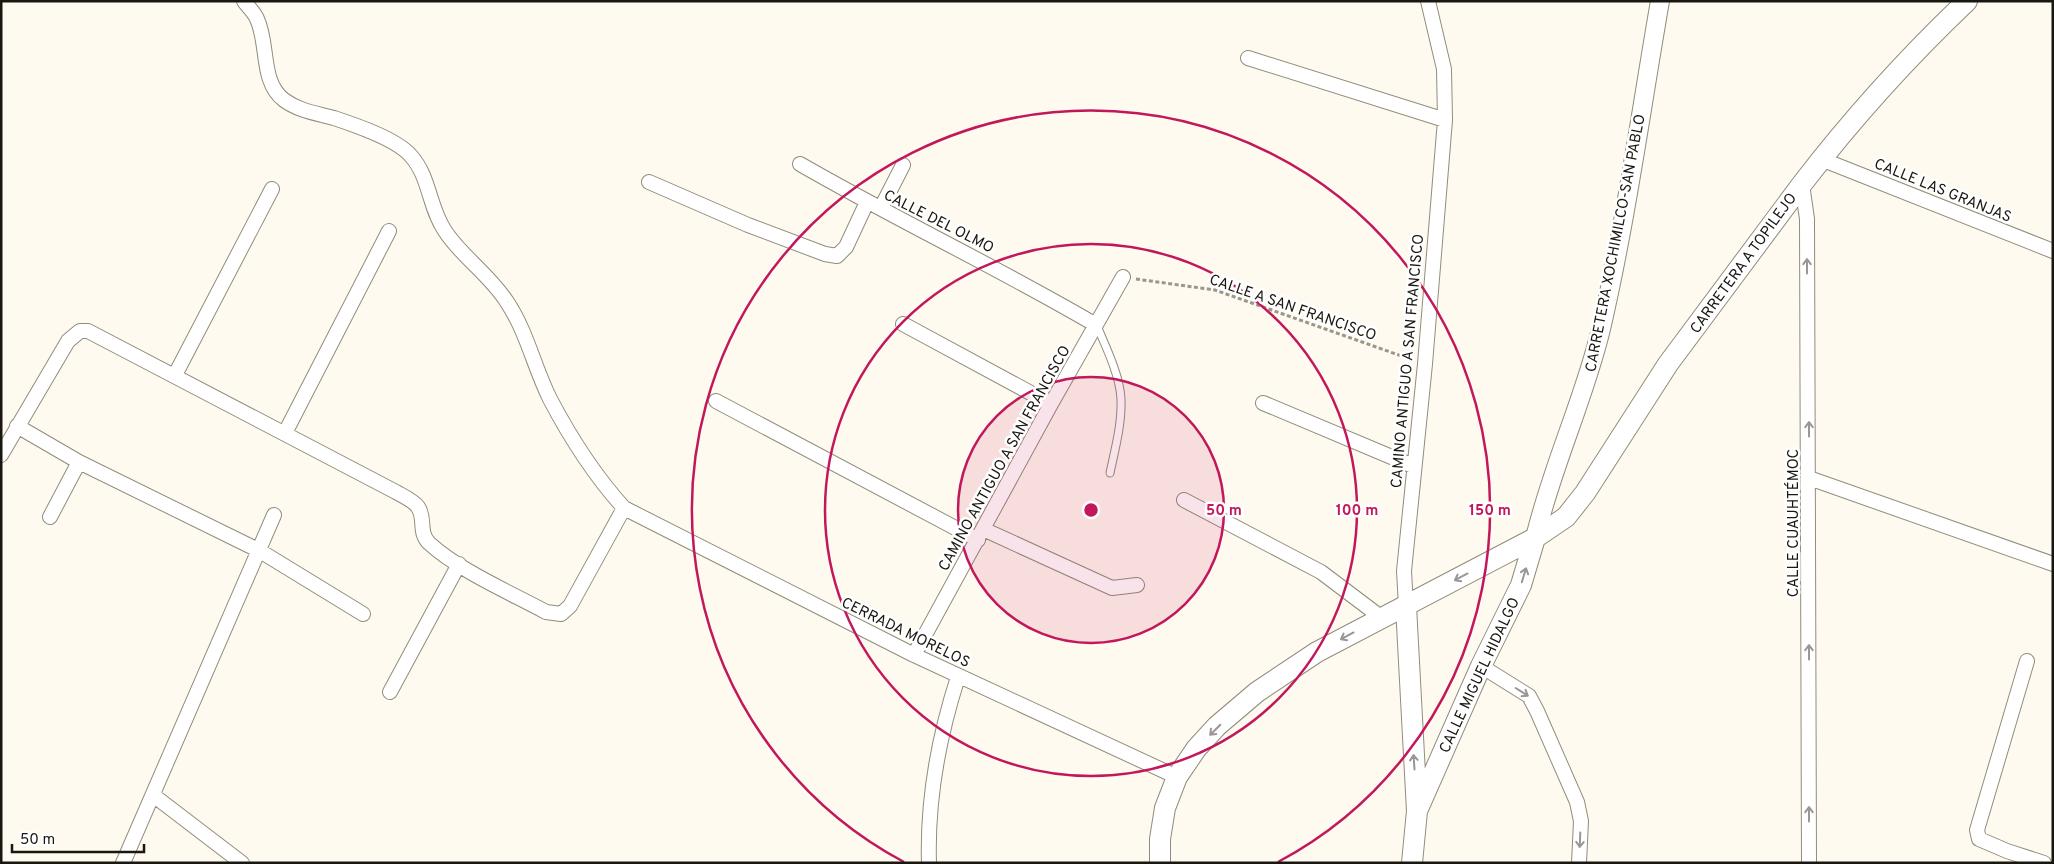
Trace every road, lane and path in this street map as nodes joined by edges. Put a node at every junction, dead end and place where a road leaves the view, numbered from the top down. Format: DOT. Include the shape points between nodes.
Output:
graph roads {
  1 [pos="244,1"];
  2 [pos="1428,1"];
  3 [pos="1660,1"];
  4 [pos="1967,1"];
  5 [pos="1248,58"];
  6 [pos="1445,120"];
  7 [pos="1821,158"];
  8 [pos="800,164"];
  9 [pos="903,165"];
  10 [pos="649,182"];
  11 [pos="1802,184"];
  12 [pos="272,190"];
  13 [pos="867,202"];
  14 [pos="881,208"];
  15 [pos="389,230"];
  16 [pos="2053,251"];
  17 [pos="1123,277"];
  18 [pos="903,324"];
  19 [pos="1096,325"];
  20 [pos="1424,364"];
  21 [pos="175,376"];
  22 [pos="716,402"];
  23 [pos="1262,403"];
  24 [pos="1050,404"];
  25 [pos="17,426"];
  26 [pos="285,433"];
  27 [pos="1,456"];
  28 [pos="79,462"];
  29 [pos="1413,466"];
  30 [pos="1110,473"];
  31 [pos="1809,478"];
  32 [pos="1184,500"];
  33 [pos="624,508"];
  34 [pos="274,515"];
  35 [pos="50,517"];
  36 [pos="980,534"];
  37 [pos="1535,538"];
  38 [pos="260,552"];
  39 [pos="459,564"];
  40 [pos="2053,564"];
  41 [pos="1137,585"];
  42 [pos="1406,606"];
  43 [pos="363,614"];
  44 [pos="1382,618"];
  45 [pos="914,655"];
  46 [pos="2027,661"];
  47 [pos="1481,666"];
  48 [pos="958,677"];
  49 [pos="390,692"];
  50 [pos="1178,776"];
  51 [pos="153,795"];
  52 [pos="1417,811"];
  53 [pos="2005,857"];
  54 [pos="2053,861"];
  55 [pos="123,863"];
  56 [pos="242,863"];
  57 [pos="929,863"];
  58 [pos="1160,863"];
  59 [pos="1412,863"];
  60 [pos="1579,863"];
  61 [pos="1808,863"];
  62 [pos="2046,863"];
  1 -- 33 [label="street" via="257,19 272,85 283,99 300,110 334,118 370,132 410,154 419,167 444,232 481,268 507,302 550,398 579,449"];
  2 -- 6 [label="street, CAMINO ANTIGUO A SAN FRANCISCO" via="1444,69"];
  3 -- 37 [label="street, CARRETERA XOCHIMILCO-SAN PABLO" via="1601,328 1587,380 1544,501"];
  4 -- 7 [label="main road, CARRETERA A TOPILEJO" via="1931,35"];
  5 -- 6 [label="street"];
  6 -- 20 [label="street, CAMINO ANTIGUO A SAN FRANCISCO"];
  7 -- 11 [label="main road, CARRETERA A TOPILEJO"];
  7 -- 16 [label="street, CALLE LAS GRANJAS"];
  8 -- 13 [label="street"];
  9 -- 14 [label="street"];
  10 -- 13 [label="street, CALLE DEL OLMO" via="748,225 836,256 846,247"];
  31 -- 11 [label="street, CALLE CUAUHTÉMOC, one-way" via="1807,219"];
  11 -- 37 [label="main road, CARRETERA A TOPILEJO" via="1668,364 1585,493 1566,517"];
  12 -- 21 [label="street"];
  13 -- 14 [label="street, CALLE DEL OLMO"];
  14 -- 19 [label="street, CALLE DEL OLMO"];
  15 -- 26 [label="street"];
  17 -- 19 [label="street, CAMINO ANTIGUO A SAN FRANCISCO"];
  17 -- 20 [label="path, CALLE A SAN FRANCISCO" via="1215,290"];
  18 -- 24 [label="street"];
  19 -- 24 [label="street, CAMINO ANTIGUO A SAN FRANCISCO"];
  19 -- 30 [label="lane" via="1110,355 1121,399"];
  20 -- 29 [label="street, CAMINO ANTIGUO A SAN FRANCISCO"];
  21 -- 25 [label="street" via="88,331 80,332 68,341"];
  21 -- 26 [label="street"];
  22 -- 36 [label="street"];
  23 -- 29 [label="street"];
  24 -- 36 [label="street, CAMINO ANTIGUO A SAN FRANCISCO"];
  25 -- 27 [label="street"];
  25 -- 28 [label="street"];
  26 -- 39 [label="street" via="417,506 422,516 421,531 428,542"];
  28 -- 35 [label="street"];
  28 -- 38 [label="street"];
  29 -- 42 [label="street, CAMINO ANTIGUO A SAN FRANCISCO" via="1404,570"];
  31 -- 40 [label="street"];
  61 -- 31 [label="street, CALLE CUAUHTÉMOC, one-way"];
  32 -- 44 [label="street" via="1321,572"];
  33 -- 39 [label="street" via="570,606 561,614 546,612"];
  33 -- 45 [label="street, CERRADA MORELOS"];
  34 -- 38 [label="street"];
  36 -- 41 [label="street" via="1112,588"];
  36 -- 45 [label="street, CAMINO ANTIGUO A SAN FRANCISCO"];
  37 -- 42 [label="main road, CARRETERA A TOPILEJO, one-way"];
  47 -- 37 [label="main road, CALLE MIGUEL HIDALGO, one-way" via="1521,585"];
  38 -- 43 [label="street"];
  38 -- 51 [label="street"];
  39 -- 49 [label="street"];
  42 -- 44 [label="main road, CARRETERA A TOPILEJO"];
  52 -- 42 [label="main road, CALLE MIGUEL HIDALGO, one-way"];
  44 -- 50 [label="main road, CARRETERA A TOPILEJO, one-way" via="1317,652 1257,692 1217,726"];
  45 -- 48 [label="street, CERRADA MORELOS"];
  46 -- 53 [label="street" via="1977,830 1979,839"];
  47 -- 52 [label="main road, CALLE MIGUEL HIDALGO"];
  47 -- 60 [label="street, one-way" via="1529,696 1533,704 1577,802 1581,821"];
  48 -- 50 [label="street, CERRADA MORELOS"];
  48 -- 57 [label="street" via="939,750 931,798"];
  50 -- 58 [label="main road, CARRETERA A TOPILEJO" via="1165,808"];
  51 -- 55 [label="street"];
  51 -- 56 [label="street"];
  52 -- 59 [label="main road, CALLE MIGUEL HIDALGO"];
  53 -- 62 [label="street"];
  54 -- 62 [label="street"];
}
